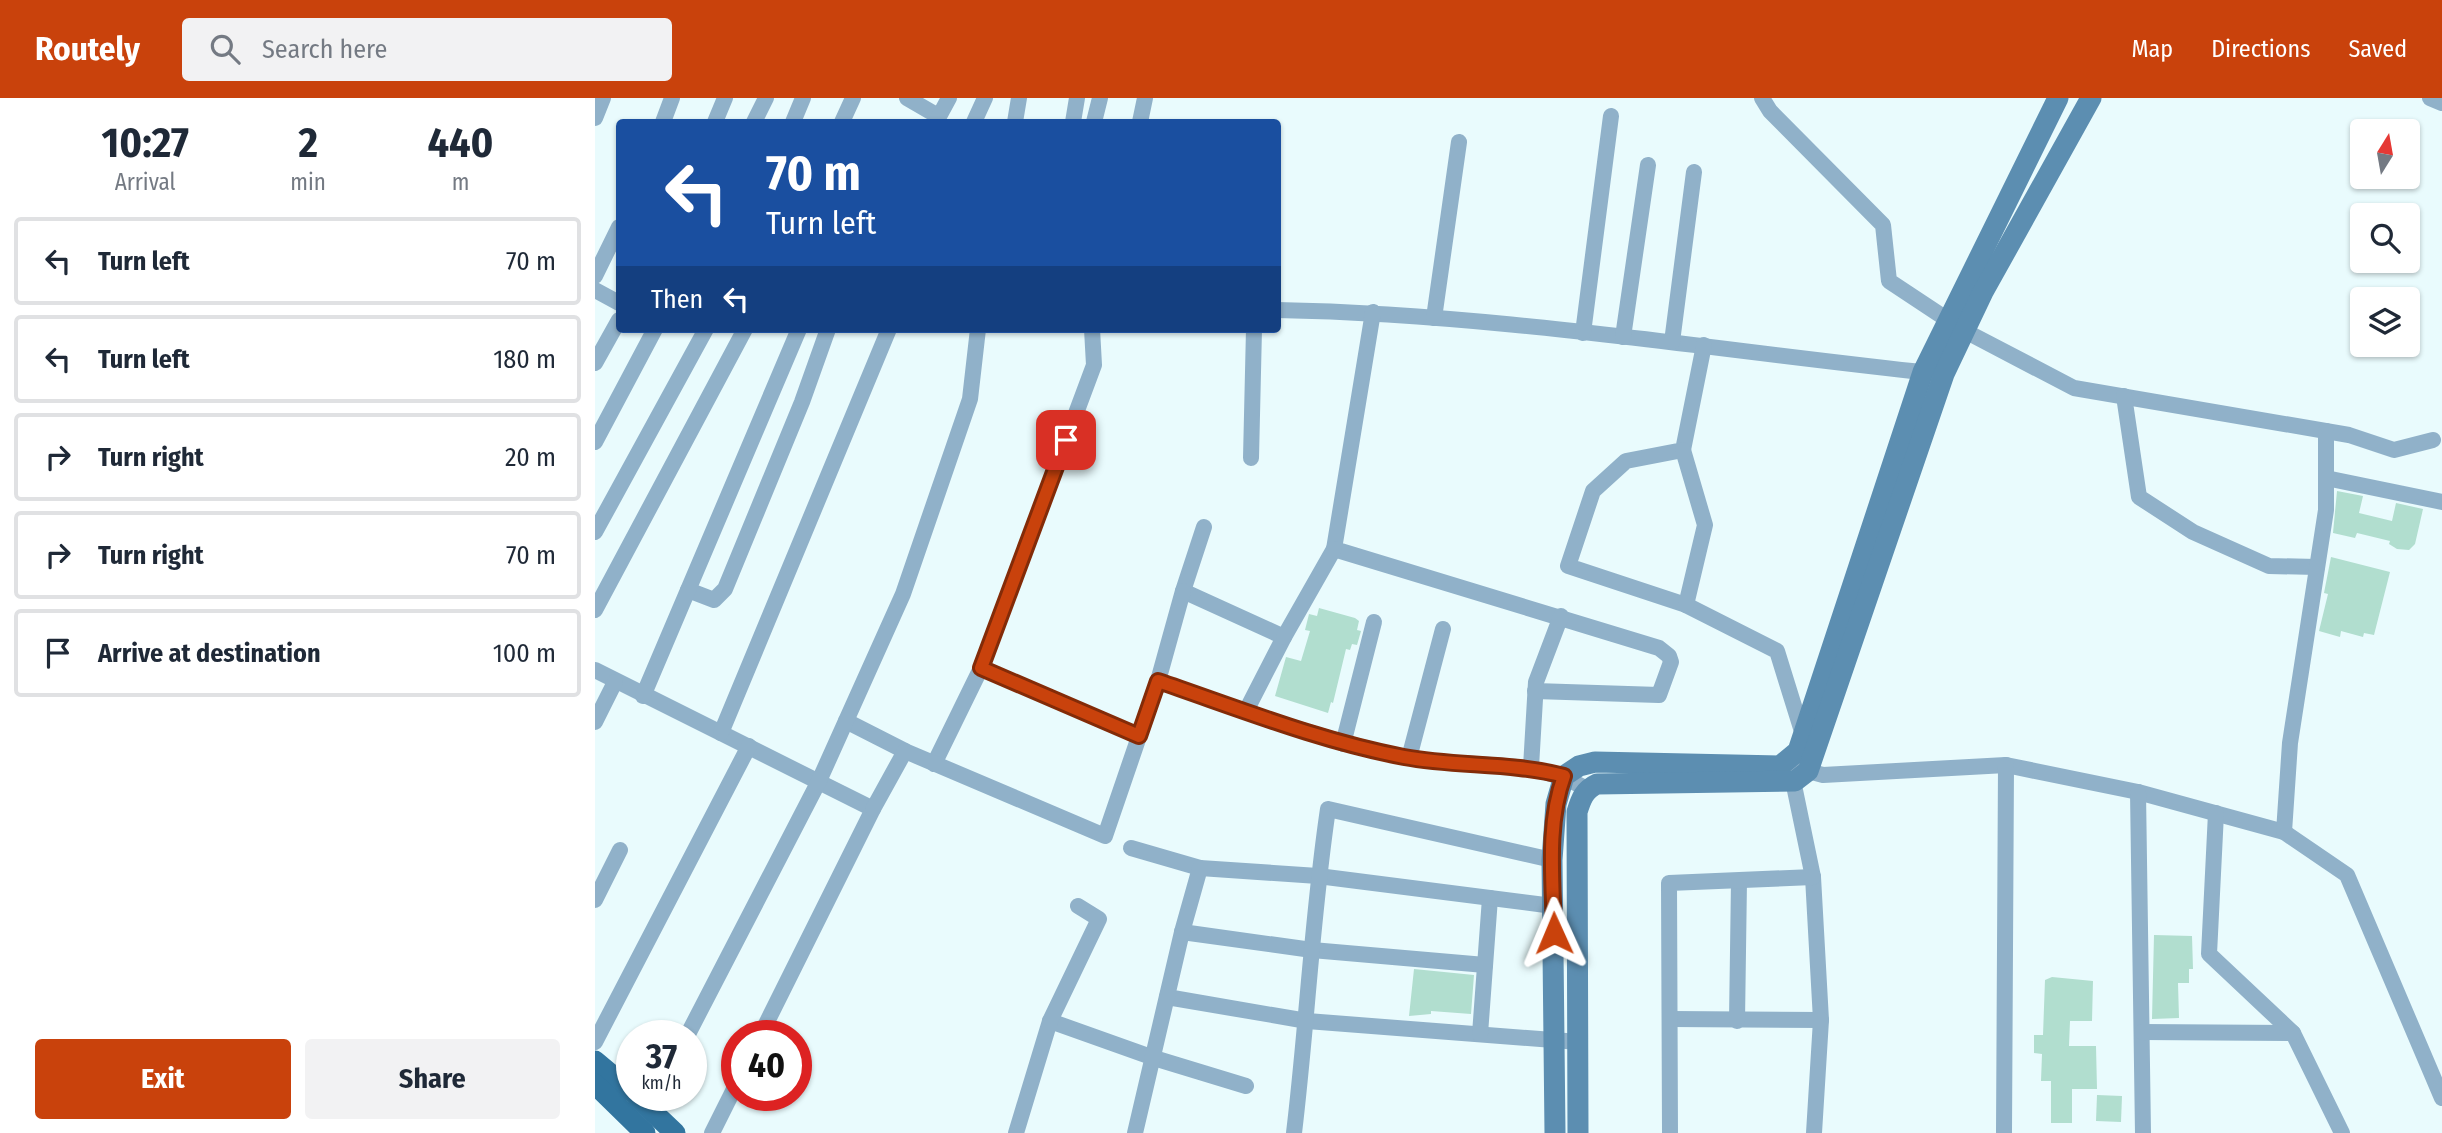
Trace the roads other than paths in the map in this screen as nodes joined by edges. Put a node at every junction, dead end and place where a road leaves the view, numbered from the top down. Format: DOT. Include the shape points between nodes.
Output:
graph roads {
  1 [pos="603,98"];
  2 [pos="672,98"];
  3 [pos="725,98"];
  4 [pos="766,98"];
  5 [pos="803,98"];
  6 [pos="853,98"];
  7 [pos="907,98"];
  8 [pos="950,98"];
  9 [pos="985,98"];
  10 [pos="1019,98"];
  11 [pos="1077,98"];
  12 [pos="1100,98"];
  13 [pos="1145,98"];
  14 [pos="1762,98"];
  15 [pos="2059,98"];
  16 [pos="2091,98"];
  17 [pos="2430,98"];
  18 [pos="2442,103"];
  19 [pos="1611,116"];
  20 [pos="595,118"];
  21 [pos="664,119"];
  22 [pos="716,119"];
  23 [pos="756,119"];
  24 [pos="794,119"];
  25 [pos="843,119"];
  26 [pos="937,119"];
  27 [pos="975,119"];
  28 [pos="1016,119"];
  29 [pos="1074,119"];
  30 [pos="1095,119"];
  31 [pos="1141,119"];
  32 [pos="1459,142"];
  33 [pos="1648,165"];
  34 [pos="1693,172"];
  35 [pos="616,233"];
  36 [pos="595,276"];
  37 [pos="595,290"];
  38 [pos="616,301"];
  39 [pos="1281,310"];
  40 [pos="1373,312"];
  41 [pos="1434,318"];
  42 [pos="616,325"];
  43 [pos="1955,326"];
  44 [pos="653,333"];
  45 [pos="704,333"];
  46 [pos="743,333"];
  47 [pos="797,333"];
  48 [pos="827,333"];
  49 [pos="887,333"];
  50 [pos="978,333"];
  51 [pos="1092,333"];
  52 [pos="1254,333"];
  53 [pos="1583,333"];
  54 [pos="1623,337"];
  55 [pos="1672,342"];
  56 [pos="1704,345"];
  57 [pos="595,363"];
  58 [pos="1934,373"];
  59 [pos="2124,396"];
  60 [pos="2326,431"];
  61 [pos="2433,440"];
  62 [pos="595,442"];
  63 [pos="1683,450"];
  64 [pos="1251,458"];
  65 [pos="2326,478"];
  66 [pos="2442,502"];
  67 [pos="1204,527"];
  68 [pos="595,532"];
  69 [pos="1333,549"];
  70 [pos="2317,566"];
  71 [pos="688,590"];
  72 [pos="1183,591"];
  73 [pos="1686,605"];
  74 [pos="595,610"];
  75 [pos="1561,616"];
  76 [pos="1374,622"];
  77 [pos="1443,629"];
  78 [pos="1284,637"];
  79 [pos="981,668"];
  80 [pos="595,670"];
  81 [pos="1158,681"];
  82 [pos="615,682"];
  83 [pos="1535,691"];
  84 [pos="643,696"];
  85 [pos="1246,711"];
  86 [pos="846,721"];
  87 [pos="595,722"];
  88 [pos="721,733"];
  89 [pos="1139,736"];
  90 [pos="1343,744"];
  91 [pos="749,747"];
  92 [pos="905,751"];
  93 [pos="1409,758"];
  94 [pos="1801,759"];
  95 [pos="934,764"];
  96 [pos="2006,765"];
  97 [pos="1531,767"];
  98 [pos="1564,776"];
  99 [pos="819,781"];
  100 [pos="1587,789"];
  101 [pos="2138,792"];
  102 [pos="873,809"];
  103 [pos="2216,813"];
  104 [pos="2284,832"];
  105 [pos="1131,848"];
  106 [pos="620,849"];
  107 [pos="1552,860"];
  108 [pos="1200,868"];
  109 [pos="1318,876"];
  110 [pos="1813,877"];
  111 [pos="1739,881"];
  112 [pos="1490,898"];
  113 [pos="595,900"];
  114 [pos="1078,906"];
  115 [pos="1553,906"];
  116 [pos="1182,932"];
  117 [pos="1313,950"];
  118 [pos="1485,964"];
  119 [pos="1167,997"];
  120 [pos="1672,1019"];
  121 [pos="695,1020"];
  122 [pos="768,1020"];
  123 [pos="1821,1020"];
  124 [pos="1050,1021"];
  125 [pos="1307,1021"];
  126 [pos="1737,1021"];
  127 [pos="2141,1032"];
  128 [pos="2293,1033"];
  129 [pos="1479,1034"];
  130 [pos="1556,1040"];
  131 [pos="595,1042"];
  132 [pos="1579,1042"];
  133 [pos="1153,1058"];
  134 [pos="595,1061"];
  135 [pos="616,1079"];
  136 [pos="595,1084"];
  137 [pos="1247,1086"];
  138 [pos="616,1095"];
  139 [pos="2442,1098"];
  140 [pos="645,1111"];
  141 [pos="723,1111"];
  142 [pos="675,1133"];
  143 [pos="712,1133"];
  144 [pos="1016,1133"];
  145 [pos="1135,1133"];
  146 [pos="1294,1133"];
  147 [pos="1555,1133"];
  148 [pos="1578,1133"];
  149 [pos="1670,1133"];
  150 [pos="1814,1133"];
  151 [pos="2004,1133"];
  152 [pos="2143,1133"];
  153 [pos="2342,1133"];
  1 -- 20 [label="street"];
  2 -- 21 [label="street"];
  3 -- 22 [label="street"];
  4 -- 23 [label="street"];
  5 -- 24 [label="street"];
  6 -- 25 [label="street"];
  7 -- 26 [label="street"];
  8 -- 26 [label="street"];
  9 -- 27 [label="street"];
  10 -- 28 [label="street"];
  11 -- 29 [label="street"];
  12 -- 30 [label="street"];
  13 -- 31 [label="street"];
  14 -- 43 [label="street" via="1882,225 1889,281"];
  15 -- 43 [label="street"];
  16 -- 43 [label="street"];
  17 -- 18 [label="street"];
  19 -- 53 [label="street"];
  32 -- 41 [label="street"];
  33 -- 54 [label="street"];
  34 -- 55 [label="street"];
  35 -- 36 [label="street"];
  37 -- 38 [label="street"];
  39 -- 40 [label="street"];
  40 -- 41 [label="street"];
  40 -- 69 [label="street"];
  41 -- 53 [label="street"];
  42 -- 57 [label="street"];
  43 -- 58 [label="street"];
  43 -- 59 [label="street" via="2074,388"];
  44 -- 62 [label="street"];
  45 -- 68 [label="street"];
  46 -- 74 [label="street"];
  47 -- 71 [label="street"];
  48 -- 71 [label="street" via="725,589 714,600"];
  49 -- 88 [label="street"];
  50 -- 86 [label="street" via="966,412 903,594"];
  51 -- 79 [label="street" via="1094,365"];
  52 -- 64 [label="street"];
  53 -- 54 [label="street"];
  54 -- 55 [label="street"];
  55 -- 56 [label="street"];
  56 -- 58 [label="street"];
  56 -- 63 [label="street"];
  58 -- 94 [label="street"];
  59 -- 60 [label="street"];
  59 -- 70 [label="street" via="2139,496 2193,532 2269,566"];
  60 -- 61 [label="street" via="2393,450"];
  60 -- 65 [label="street"];
  63 -- 73 [label="street" via="1705,525"];
  63 -- 73 [label="street" via="1626,461 1593,491 1568,566"];
  65 -- 66 [label="street"];
  65 -- 70 [label="street"];
  67 -- 72 [label="street"];
  69 -- 75 [label="street"];
  69 -- 78 [label="street"];
  70 -- 104 [label="street" via="2290,743"];
  71 -- 84 [label="street"];
  72 -- 78 [label="street"];
  72 -- 81 [label="street"];
  73 -- 94 [label="street" via="1777,651"];
  75 -- 83 [label="street"];
  75 -- 83 [label="street" via="1665,650 1671,662 1662,689 1652,696"];
  76 -- 90 [label="street"];
  77 -- 93 [label="street"];
  78 -- 85 [label="street"];
  79 -- 89 [label="street"];
  79 -- 95 [label="street"];
  80 -- 82 [label="street"];
  81 -- 85 [label="street"];
  81 -- 89 [label="street"];
  82 -- 84 [label="street"];
  82 -- 87 [label="street"];
  83 -- 97 [label="street"];
  84 -- 88 [label="street"];
  85 -- 90 [label="street"];
  86 -- 92 [label="street"];
  86 -- 99 [label="street"];
  88 -- 91 [label="street"];
  89 -- 95 [label="street" via="1105,836"];
  90 -- 93 [label="street"];
  91 -- 99 [label="street"];
  91 -- 131 [label="street"];
  92 -- 95 [label="street"];
  92 -- 102 [label="street"];
  93 -- 97 [label="street"];
  94 -- 96 [label="street" via="1823,775"];
  94 -- 98 [label="street" via="1780,766 1595,762"];
  94 -- 100 [label="street" via="1597,784"];
  94 -- 110 [label="street"];
  96 -- 101 [label="street"];
  96 -- 151 [label="street"];
  97 -- 98 [label="street"];
  98 -- 100 [label="street"];
  98 -- 107 [label="street" via="1556,804"];
  99 -- 102 [label="street"];
  99 -- 121 [label="street"];
  100 -- 132 [label="street" via="1577,813"];
  101 -- 103 [label="street"];
  101 -- 127 [label="street"];
  102 -- 122 [label="street"];
  103 -- 104 [label="street"];
  103 -- 128 [label="street" via="2209,954"];
  104 -- 139 [label="street" via="2347,875"];
  105 -- 108 [label="street"];
  106 -- 113 [label="street"];
  107 -- 109 [label="street" via="1328,809"];
  107 -- 115 [label="street"];
  108 -- 109 [label="street"];
  108 -- 116 [label="street"];
  109 -- 112 [label="street"];
  109 -- 117 [label="street"];
  110 -- 111 [label="street"];
  110 -- 123 [label="street"];
  111 -- 120 [label="street" via="1669,883"];
  111 -- 126 [label="street"];
  112 -- 115 [label="street"];
  112 -- 118 [label="street"];
  114 -- 124 [label="street" via="1099,919"];
  115 -- 130 [label="street"];
  116 -- 117 [label="street"];
  116 -- 119 [label="street"];
  117 -- 118 [label="street"];
  117 -- 125 [label="street"];
  118 -- 129 [label="street"];
  119 -- 125 [label="street"];
  119 -- 133 [label="street"];
  120 -- 126 [label="street"];
  120 -- 149 [label="street"];
  123 -- 126 [label="street"];
  123 -- 150 [label="street"];
  124 -- 133 [label="street"];
  124 -- 144 [label="street"];
  125 -- 129 [label="street"];
  125 -- 146 [label="street"];
  127 -- 128 [label="street"];
  127 -- 152 [label="street"];
  128 -- 153 [label="street"];
  129 -- 130 [label="street"];
  130 -- 132 [label="street"];
  130 -- 147 [label="street"];
  132 -- 148 [label="street"];
  133 -- 137 [label="street"];
  133 -- 145 [label="street"];
  134 -- 135 [label="main road"];
  136 -- 138 [label="main road"];
  140 -- 142 [label="main road"];
  141 -- 143 [label="street"];
}
